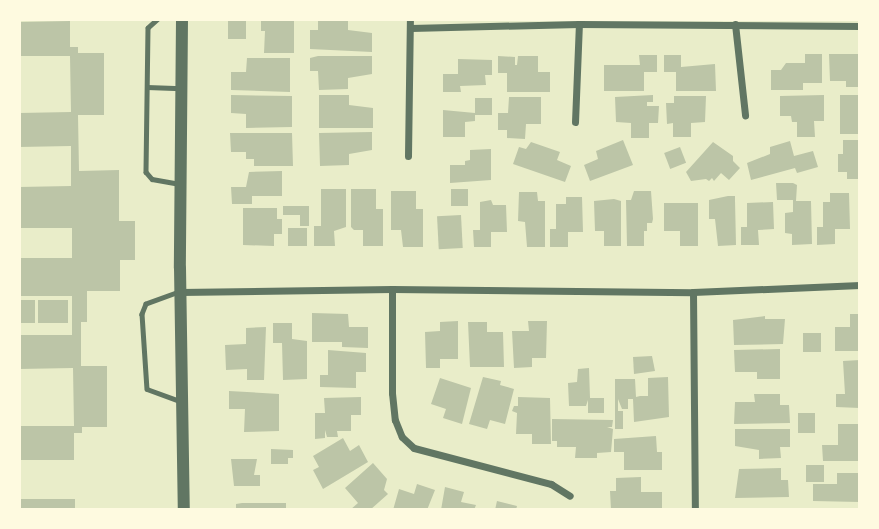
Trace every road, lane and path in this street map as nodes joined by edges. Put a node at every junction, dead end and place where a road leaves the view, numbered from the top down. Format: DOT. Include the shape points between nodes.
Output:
graph roads {
  1 [pos="158,19"];
  2 [pos="182,19"];
  3 [pos="410,19"];
  4 [pos="579,24"];
  5 [pos="735,24"];
  6 [pos="860,26"];
  7 [pos="411,28"];
  8 [pos="147,87"];
  9 [pos="181,88"];
  10 [pos="745,115"];
  11 [pos="575,122"];
  12 [pos="408,156"];
  13 [pos="181,184"];
  14 [pos="860,285"];
  15 [pos="392,289"];
  16 [pos="180,292"];
  17 [pos="693,292"];
  18 [pos="182,401"];
  19 [pos="570,496"];
  20 [pos="184,510"];
  21 [pos="695,510"];
  1 -- 8 [label="lane" via="148,28"];
  2 -- 9 [label="street"];
  3 -- 7 [label="street"];
  4 -- 5 [label="street"];
  4 -- 7 [label="street"];
  4 -- 11 [label="street"];
  5 -- 6 [label="street"];
  5 -- 10 [label="street"];
  7 -- 12 [label="street"];
  8 -- 9 [label="lane"];
  8 -- 13 [label="lane" via="146,172 152,179"];
  9 -- 13 [label="street"];
  13 -- 16 [label="street"];
  14 -- 17 [label="street"];
  15 -- 16 [label="street"];
  15 -- 17 [label="street"];
  15 -- 19 [label="street" via="392,393 402,437 414,447 551,484"];
  16 -- 18 [label="street"];
  16 -- 18 [label="lane" via="146,304 142,314 146,389"];
  17 -- 21 [label="street"];
  18 -- 20 [label="street"];
}
